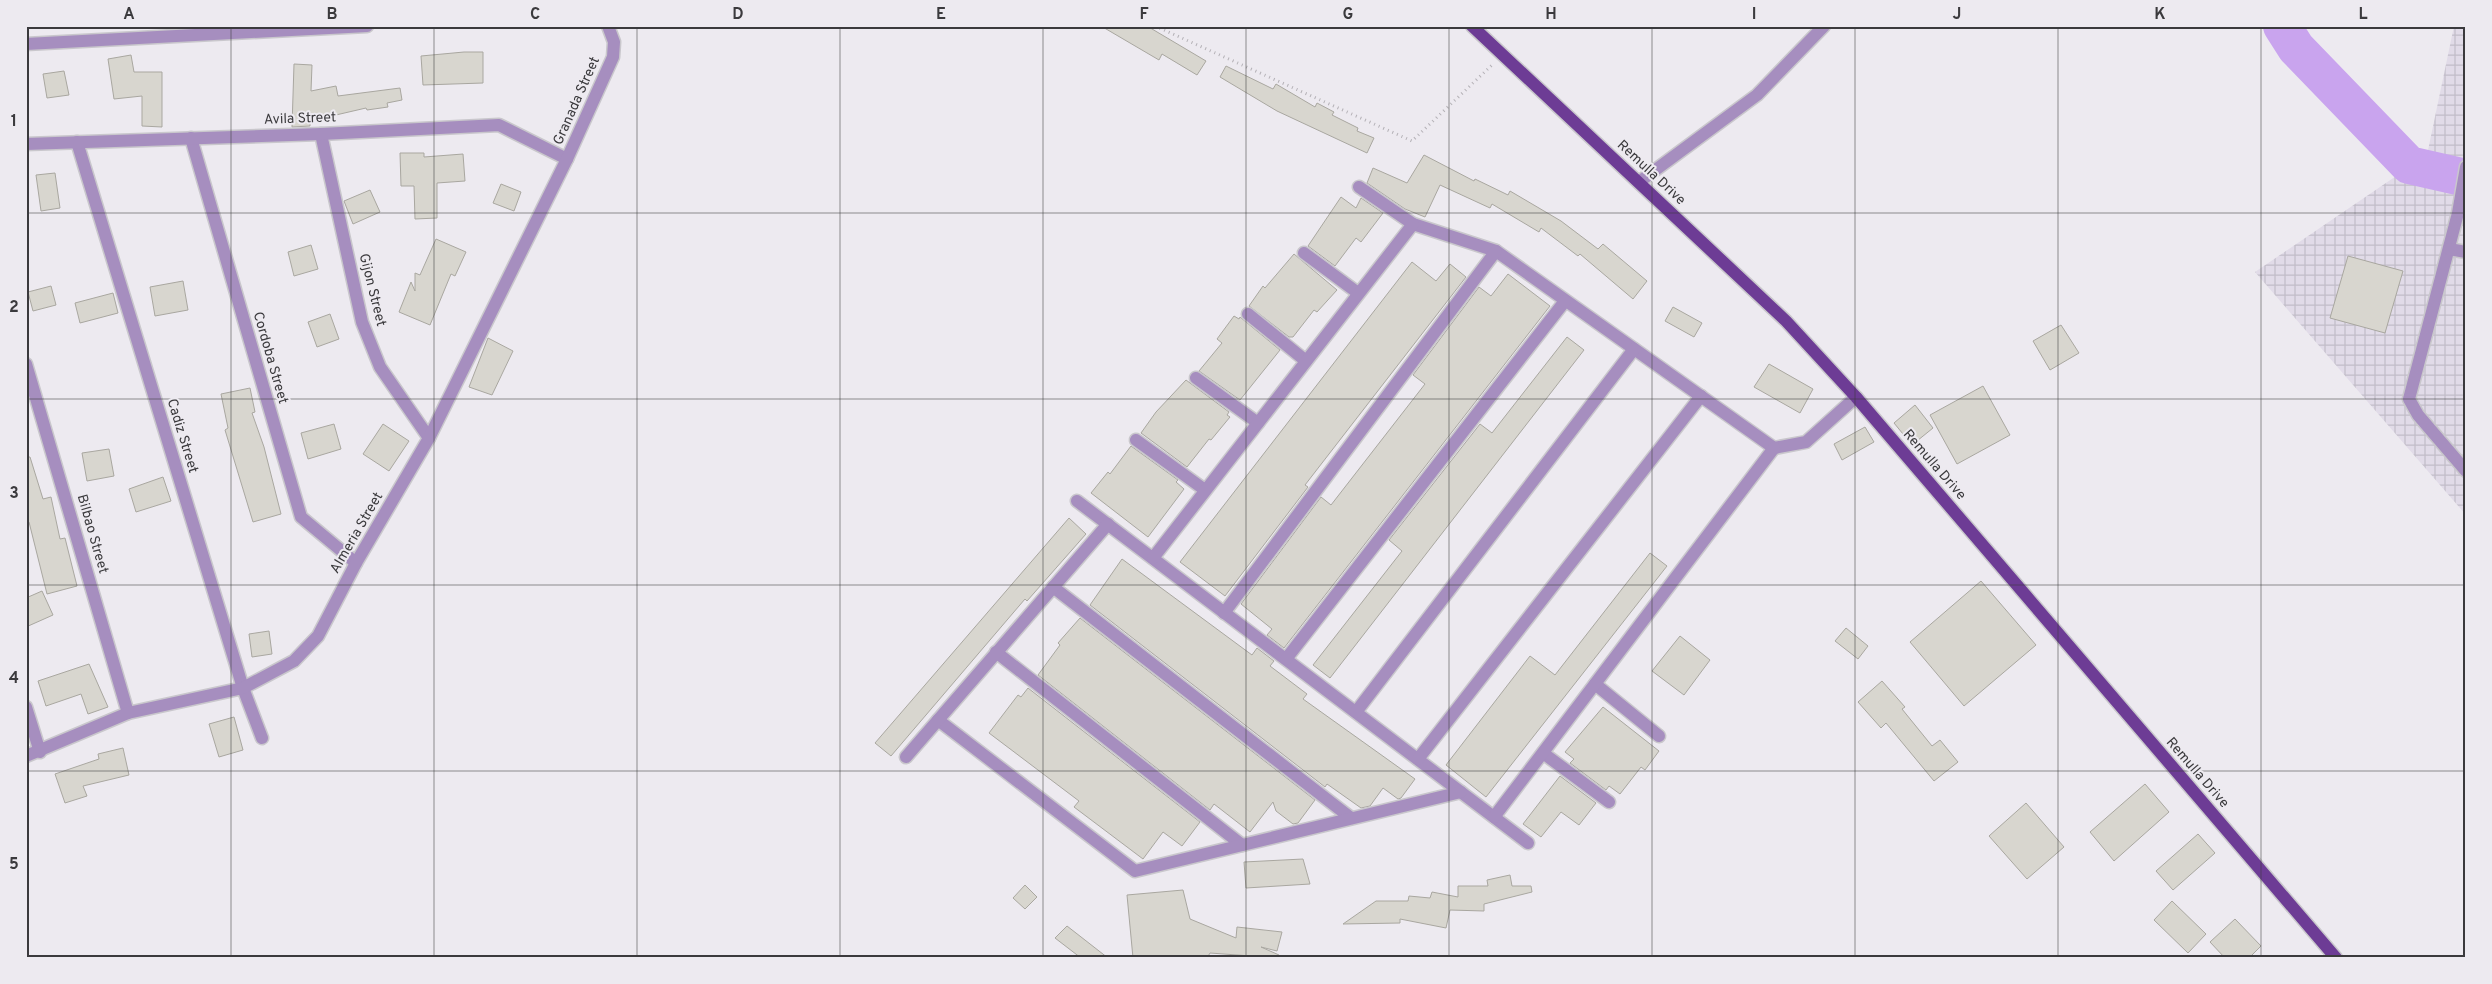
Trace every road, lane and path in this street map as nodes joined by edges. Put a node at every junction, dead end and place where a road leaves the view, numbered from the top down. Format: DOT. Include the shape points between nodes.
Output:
graph roads {
  1 [pos="366,26"];
  2 [pos="608,26"];
  3 [pos="1155,26"];
  4 [pos="1472,26"];
  5 [pos="1824,26"];
  6 [pos="26,44"];
  7 [pos="1503,55"];
  8 [pos="321,134"];
  9 [pos="191,138"];
  10 [pos="77,142"];
  11 [pos="26,144"];
  12 [pos="567,159"];
  13 [pos="2466,166"];
  14 [pos="1639,182"];
  15 [pos="1360,187"];
  16 [pos="1413,224"];
  17 [pos="2449,248"];
  18 [pos="1496,251"];
  19 [pos="2466,252"];
  20 [pos="1304,253"];
  21 [pos="1358,293"];
  22 [pos="1565,300"];
  23 [pos="1248,314"];
  24 [pos="1634,349"];
  25 [pos="1306,361"];
  26 [pos="26,364"];
  27 [pos="1196,378"];
  28 [pos="1700,396"];
  29 [pos="1856,397"];
  30 [pos="1258,423"];
  31 [pos="429,438"];
  32 [pos="1136,440"];
  33 [pos="1774,448"];
  34 [pos="2466,471"];
  35 [pos="1205,490"];
  36 [pos="1077,501"];
  37 [pos="1108,524"];
  38 [pos="1152,558"];
  39 [pos="356,563"];
  40 [pos="1053,587"];
  41 [pos="1224,612"];
  42 [pos="996,652"];
  43 [pos="1286,659"];
  44 [pos="1595,684"];
  45 [pos="243,688"];
  46 [pos="26,707"];
  47 [pos="1356,712"];
  48 [pos="128,713"];
  49 [pos="938,720"];
  50 [pos="1659,736"];
  51 [pos="262,738"];
  52 [pos="40,752"];
  53 [pos="1543,752"];
  54 [pos="26,756"];
  55 [pos="906,757"];
  56 [pos="1418,759"];
  57 [pos="1461,792"];
  58 [pos="1609,802"];
  59 [pos="1494,817"];
  60 [pos="1351,818"];
  61 [pos="1528,842"];
  62 [pos="1242,845"];
  63 [pos="2336,958"];
  1 -- 6 [label="street"];
  2 -- 12 [label="street, Granada Street" via="614,42 613,57"];
  3 -- 7 [label="path" via="1412,141"];
  4 -- 7 [label="main road, Remulla Drive"];
  5 -- 14 [label="street" via="1757,95"];
  7 -- 14 [label="main road, Remulla Drive"];
  8 -- 9 [label="street, Avila Street"];
  8 -- 12 [label="street, Avila Street" via="498,125"];
  8 -- 31 [label="street, Gijon Street" via="362,322 380,367"];
  9 -- 10 [label="street, Avila Street"];
  9 -- 39 [label="street, Cordoba Street" via="301,517"];
  10 -- 11 [label="street, Avila Street"];
  10 -- 45 [label="street, Cadiz Street"];
  12 -- 31 [label="street, Almeria Street"];
  13 -- 17 [label="street"];
  14 -- 29 [label="main road, Remulla Drive" via="1786,321"];
  15 -- 16 [label="street"];
  16 -- 18 [label="street"];
  16 -- 21 [label="street"];
  17 -- 19 [label="street"];
  17 -- 34 [label="street" via="2410,399 2418,415"];
  18 -- 22 [label="street"];
  18 -- 41 [label="street"];
  20 -- 21 [label="street"];
  21 -- 25 [label="street"];
  22 -- 24 [label="street"];
  22 -- 43 [label="street"];
  23 -- 25 [label="street"];
  24 -- 28 [label="street"];
  24 -- 47 [label="street"];
  25 -- 30 [label="street"];
  26 -- 48 [label="street, Bilbao Street"];
  27 -- 30 [label="street"];
  28 -- 33 [label="street"];
  28 -- 56 [label="street"];
  29 -- 33 [label="street" via="1806,442"];
  29 -- 63 [label="main road, Remulla Drive"];
  30 -- 35 [label="street"];
  31 -- 39 [label="street, Almeria Street"];
  32 -- 35 [label="street"];
  33 -- 44 [label="street"];
  35 -- 38 [label="street"];
  36 -- 37 [label="street"];
  37 -- 38 [label="street"];
  37 -- 40 [label="street"];
  38 -- 41 [label="street"];
  39 -- 45 [label="street, Almeria Street" via="318,636 294,661"];
  40 -- 42 [label="street"];
  40 -- 60 [label="street"];
  41 -- 43 [label="street"];
  42 -- 49 [label="street"];
  42 -- 62 [label="street"];
  43 -- 47 [label="street"];
  44 -- 50 [label="street"];
  44 -- 53 [label="street"];
  45 -- 48 [label="street, Almeria Street"];
  45 -- 51 [label="street, Cadiz Street"];
  46 -- 52 [label="street"];
  47 -- 56 [label="street"];
  48 -- 52 [label="street, Almeria Street"];
  49 -- 55 [label="street"];
  49 -- 62 [label="street" via="1135,871"];
  52 -- 54 [label="street, Almeria Street"];
  53 -- 58 [label="street"];
  53 -- 59 [label="street"];
  56 -- 57 [label="street"];
  57 -- 59 [label="street"];
  57 -- 60 [label="street"];
  59 -- 61 [label="street"];
  60 -- 62 [label="street"];
}
